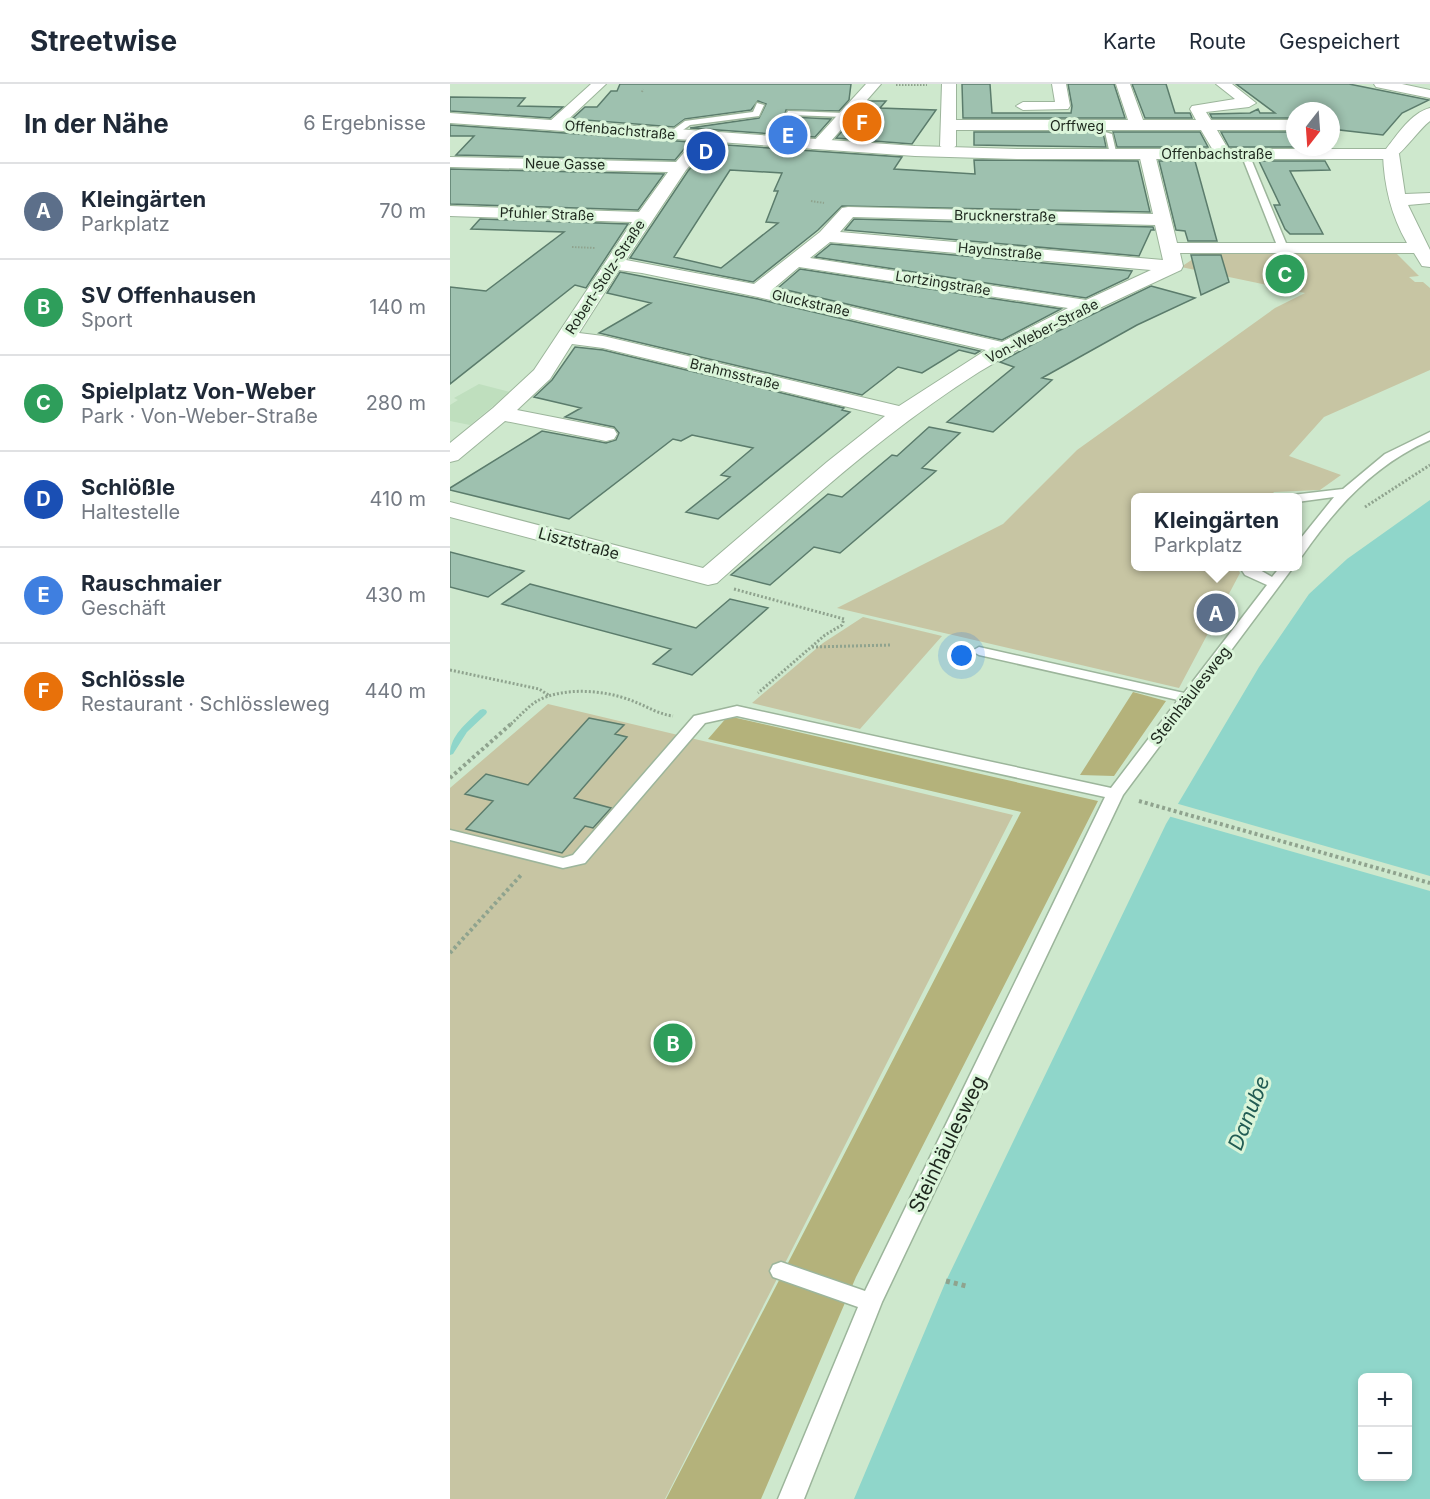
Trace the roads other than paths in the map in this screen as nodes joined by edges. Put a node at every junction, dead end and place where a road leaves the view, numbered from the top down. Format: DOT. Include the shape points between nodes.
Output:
graph roads {
  1 [pos="599,84"];
  2 [pos="873,84"];
  3 [pos="1059,84"];
  4 [pos="1123,84"];
  5 [pos="1223,84"];
  6 [pos="1381,84"];
  7 [pos="949,85"];
  8 [pos="1430,94"];
  9 [pos="760,105"];
  10 [pos="1430,113"];
  11 [pos="790,114"];
  12 [pos="845,115"];
  13 [pos="450,118"];
  14 [pos="554,125"];
  15 [pos="948,125"];
  16 [pos="1286,125"];
  17 [pos="1019,126"];
  18 [pos="1137,126"];
  19 [pos="1206,126"];
  20 [pos="1108,134"];
  21 [pos="670,135"];
  22 [pos="705,138"];
  23 [pos="818,146"];
  24 [pos="948,153"];
  25 [pos="1114,154"];
  26 [pos="1147,154"];
  27 [pos="1222,154"];
  28 [pos="1245,154"];
  29 [pos="1391,154"];
  30 [pos="450,162"];
  31 [pos="680,167"];
  32 [pos="1430,198"];
  33 [pos="1398,200"];
  34 [pos="450,211"];
  35 [pos="475,212"];
  36 [pos="644,217"];
  37 [pos="1162,220"];
  38 [pos="457,230"];
  39 [pos="826,236"];
  40 [pos="1283,248"];
  41 [pos="1425,256"];
  42 [pos="1171,257"];
  43 [pos="795,261"];
  44 [pos="614,264"];
  45 [pos="758,291"];
  46 [pos="1090,306"];
  47 [pos="567,337"];
  48 [pos="1007,349"];
  49 [pos="494,412"];
  50 [pos="903,414"];
  51 [pos="606,434"];
  52 [pos="1430,436"];
  53 [pos="450,455"];
  54 [pos="1347,492"];
  55 [pos="1302,497"];
  56 [pos="450,509"];
  57 [pos="1302,546"];
  58 [pos="1249,571"];
  59 [pos="1285,571"];
  60 [pos="708,577"];
  61 [pos="1276,584"];
  62 [pos="979,651"];
  63 [pos="1188,698"];
  64 [pos="1114,794"];
  65 [pos="450,835"];
  66 [pos="781,1271"];
  67 [pos="871,1302"];
  68 [pos="791,1499"];
  1 -- 14 [label="street"];
  2 -- 12 [label="street"];
  3 -- 17 [label="street" via="1066,106 1017,106"];
  4 -- 18 [label="street"];
  5 -- 19 [label="street" via="1249,103 1197,109"];
  6 -- 8 [label="street"];
  7 -- 15 [label="street"];
  9 -- 21 [label="lane" via="756,114 688,123"];
  10 -- 29 [label="street" via="1412,127"];
  11 -- 12 [label="lane"];
  12 -- 23 [label="street"];
  13 -- 14 [label="street, Offenbachstraße"];
  14 -- 21 [label="street, Offenbachstraße"];
  15 -- 17 [label="street, Orffweg"];
  15 -- 24 [label="street"];
  16 -- 19 [label="street, Orffweg"];
  17 -- 18 [label="street, Orffweg"];
  18 -- 19 [label="street, Orffweg"];
  19 -- 27 [label="street"];
  20 -- 25 [label="lane"];
  21 -- 22 [label="street, Offenbachstraße"];
  22 -- 23 [label="street, Offenbachstraße"];
  22 -- 31 [label="street, Robert-Stolz-Straße"];
  23 -- 24 [label="street, Offenbachstraße"];
  24 -- 25 [label="street, Offenbachstraße"];
  25 -- 26 [label="street, Offenbachstraße"];
  26 -- 27 [label="street, Offenbachstraße"];
  26 -- 37 [label="street"];
  27 -- 28 [label="street, Offenbachstraße"];
  28 -- 29 [label="street, Offenbachstraße"];
  28 -- 40 [label="lane"];
  29 -- 33 [label="street" via="1392,184"];
  30 -- 31 [label="street, Neue Gasse"];
  31 -- 36 [label="street, Robert-Stolz-Straße"];
  32 -- 33 [label="street"];
  33 -- 41 [label="street" via="1406,227"];
  34 -- 35 [label="street, Pfuhler Straße"];
  35 -- 36 [label="street, Pfuhler Straße"];
  35 -- 38 [label="street"];
  36 -- 44 [label="street, Robert-Stolz-Straße"];
  37 -- 39 [label="street, Brucknerstraße" via="848,212"];
  37 -- 42 [label="street"];
  39 -- 42 [label="street, Haydnstraße"];
  39 -- 43 [label="street"];
  40 -- 41 [label="street, Von-Weber-Straße"];
  40 -- 42 [label="street, Von-Weber-Straße"];
  42 -- 46 [label="street, Von-Weber-Straße"];
  43 -- 45 [label="street"];
  43 -- 46 [label="street, Lortzingstraße"];
  44 -- 45 [label="street, Gluckstraße"];
  44 -- 47 [label="street, Robert-Stolz-Straße"];
  45 -- 48 [label="street, Gluckstraße"];
  46 -- 48 [label="street, Von-Weber-Straße"];
  47 -- 49 [label="street, Robert-Stolz-Straße" via="534,384"];
  47 -- 50 [label="street, Brahmsstraße" via="603,342"];
  48 -- 50 [label="street, Von-Weber-Straße"];
  49 -- 51 [label="street"];
  49 -- 53 [label="street, Robert-Stolz-Straße"];
  50 -- 60 [label="street, Von-Weber-Straße" via="836,466"];
  52 -- 54 [label="lane" via="1407,445 1371,469"];
  54 -- 55 [label="lane"];
  54 -- 57 [label="lane"];
  56 -- 60 [label="street, Lisztstraße"];
  58 -- 61 [label="lane"];
  59 -- 61 [label="lane, Steinhäulesweg"];
  61 -- 63 [label="lane, Steinhäulesweg"];
  62 -- 63 [label="lane"];
  63 -- 64 [label="lane, Steinhäulesweg"];
  64 -- 65 [label="lane" via="736,711 700,719 579,859 563,863"];
  64 -- 67 [label="lane, Steinhäulesweg"];
  66 -- 67 [label="lane"];
  67 -- 68 [label="lane, Steinhäulesweg"];
}
